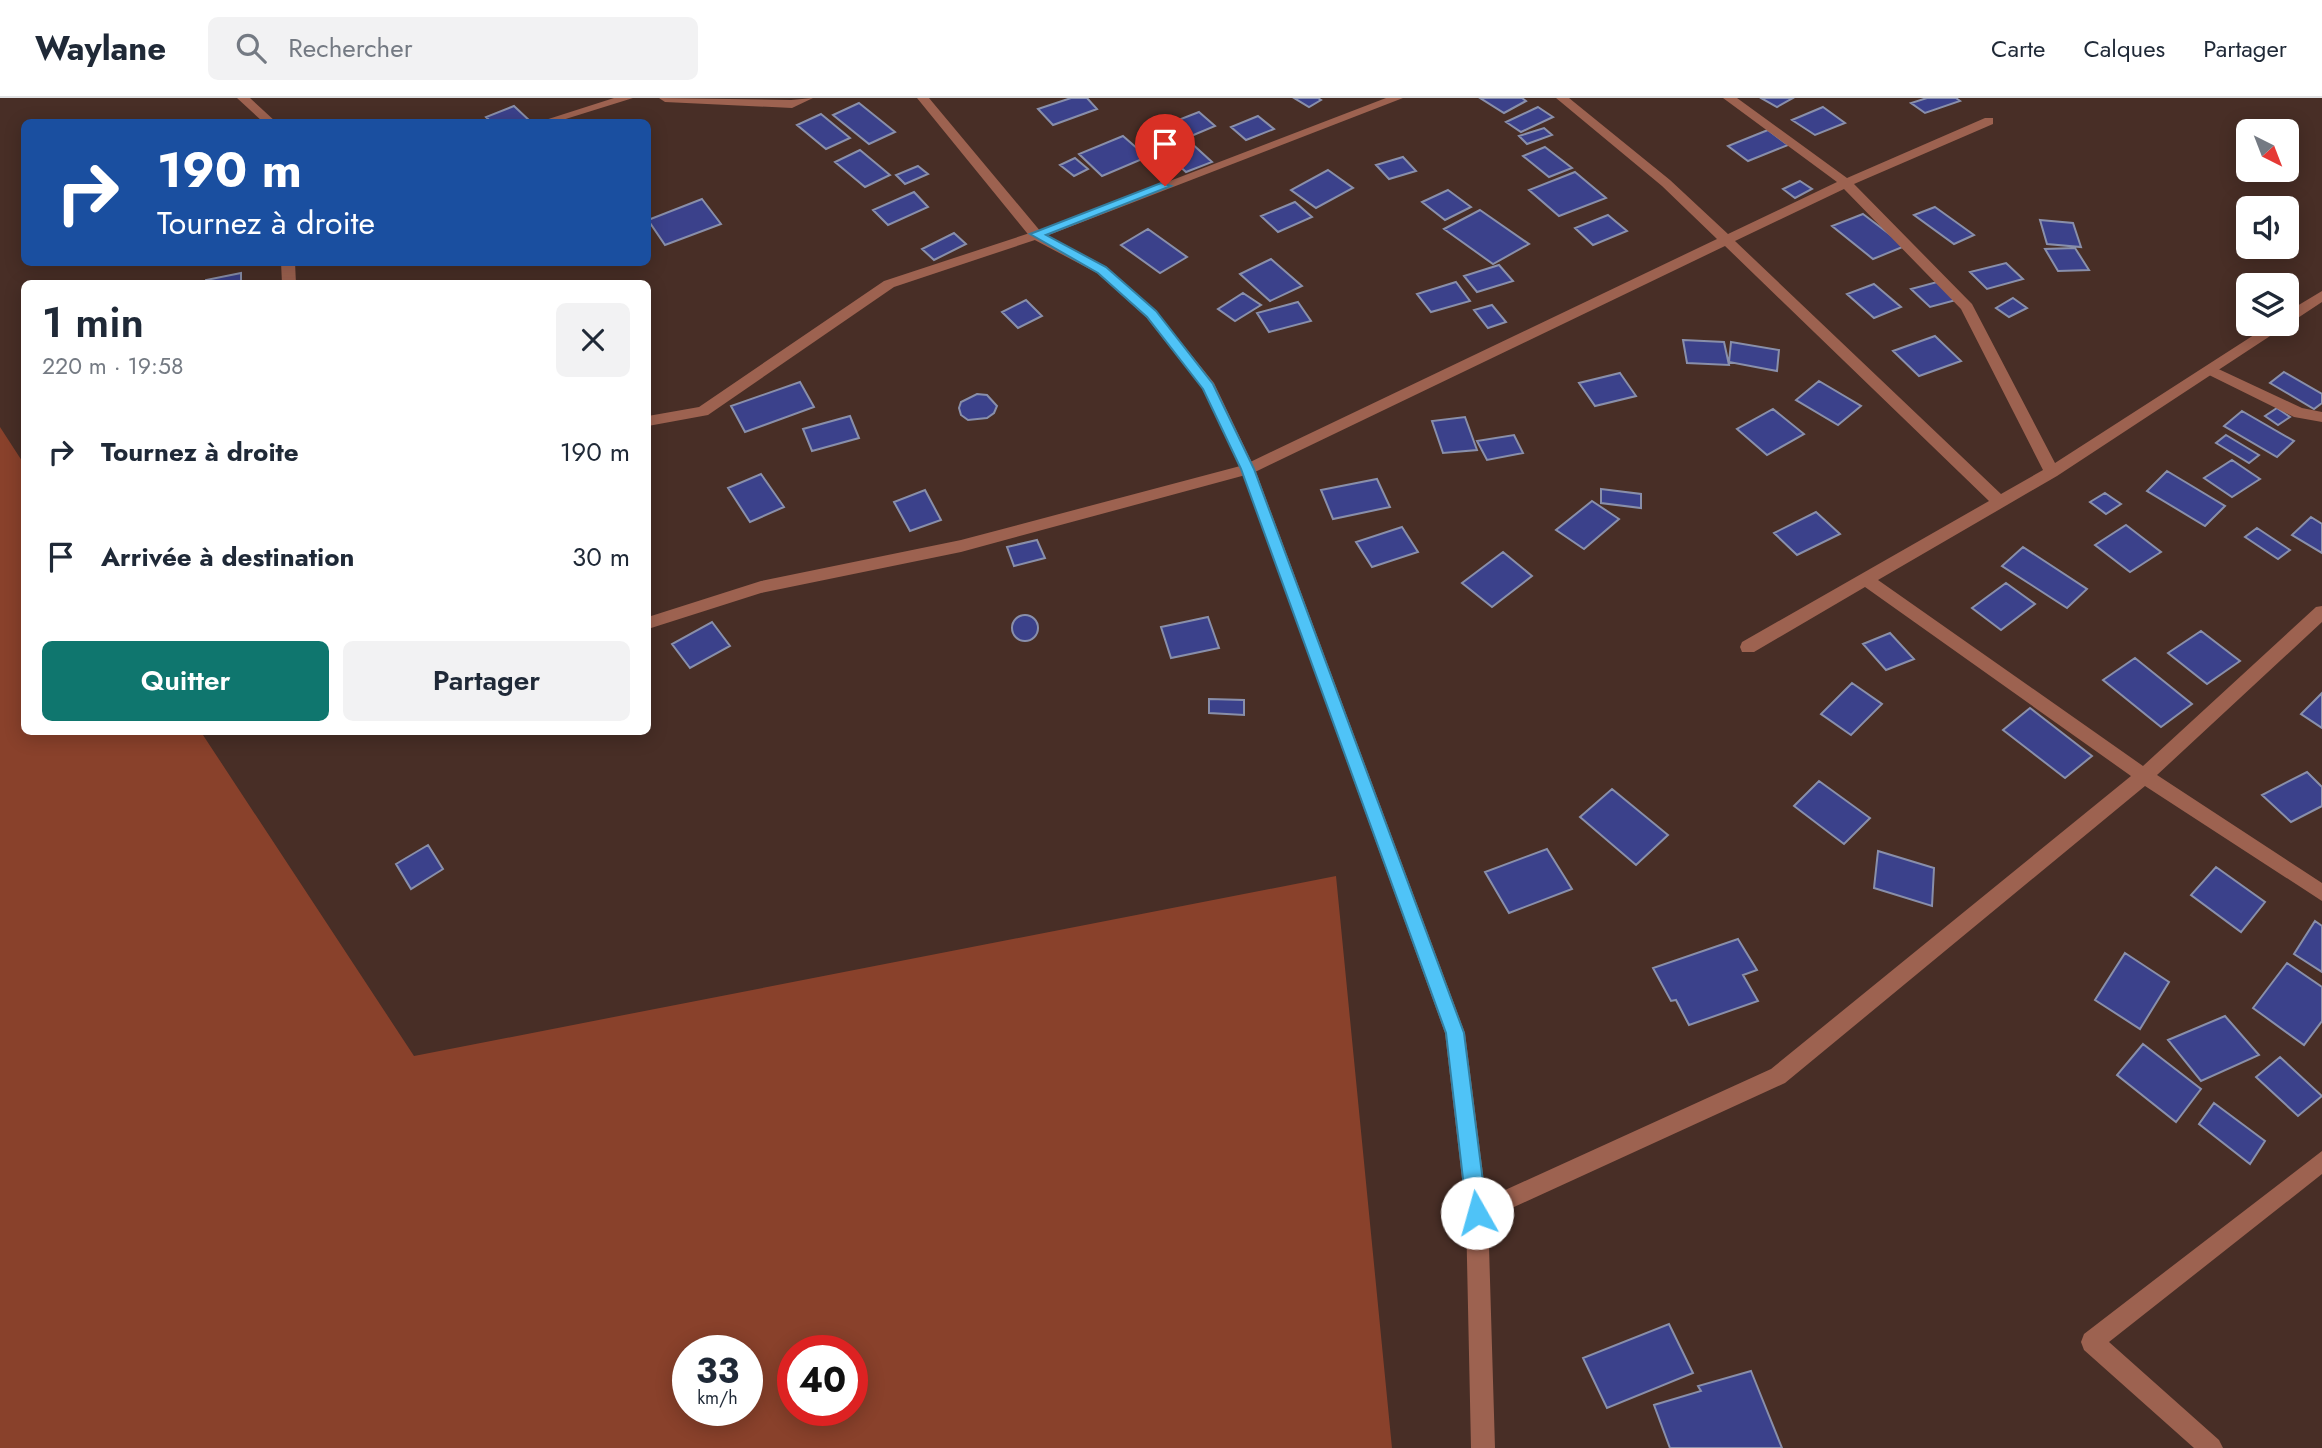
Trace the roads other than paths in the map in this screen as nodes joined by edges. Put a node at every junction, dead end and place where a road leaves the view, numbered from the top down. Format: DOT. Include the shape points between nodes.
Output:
graph roads {
  1 [pos="243,98"];
  2 [pos="627,98"];
  3 [pos="664,98"];
  4 [pos="675,98"];
  5 [pos="807,98"];
  6 [pos="923,98"];
  7 [pos="1396,98"];
  8 [pos="1562,98"];
  9 [pos="1729,98"];
  10 [pos="267,119"];
  11 [pos="555,119"];
  12 [pos="1989,121"];
  13 [pos="1846,183"];
  14 [pos="1036,234"];
  15 [pos="1728,241"];
  16 [pos="2322,296"];
  17 [pos="2299,311"];
  18 [pos="2263,336"];
  19 [pos="2212,371"];
  20 [pos="2322,417"];
  21 [pos="651,420"];
  22 [pos="1248,469"];
  23 [pos="2052,472"];
  24 [pos="2000,502"];
  25 [pos="1866,580"];
  26 [pos="2322,612"];
  27 [pos="651,622"];
  28 [pos="1748,647"];
  29 [pos="2144,776"];
  30 [pos="2322,893"];
  31 [pos="2322,1161"];
  32 [pos="1477,1213"];
  33 [pos="1483,1448"];
  34 [pos="2211,1448"];
  1 -- 10 [label="street"];
  2 -- 11 [label="street"];
  3 -- 4 [label="street"];
  4 -- 5 [label="street" via="792,104"];
  6 -- 14 [label="street"];
  7 -- 14 [label="street"];
  8 -- 15 [label="street"];
  9 -- 13 [label="street"];
  12 -- 13 [label="street"];
  13 -- 15 [label="street"];
  13 -- 23 [label="street" via="1967,307"];
  14 -- 21 [label="street" via="889,284 703,411"];
  14 -- 22 [label="street" via="1102,270 1151,314 1209,387"];
  15 -- 22 [label="street"];
  15 -- 24 [label="street"];
  16 -- 17 [label="street"];
  18 -- 19 [label="street"];
  19 -- 20 [label="street" via="2299,413"];
  19 -- 23 [label="street"];
  22 -- 27 [label="street" via="961,546 761,587"];
  22 -- 32 [label="street" via="1455,1033"];
  23 -- 24 [label="street"];
  24 -- 25 [label="street"];
  25 -- 28 [label="street"];
  25 -- 29 [label="street"];
  26 -- 29 [label="street"];
  29 -- 30 [label="street"];
  29 -- 32 [label="street" via="1778,1076"];
  31 -- 34 [label="street" via="2092,1342"];
  32 -- 33 [label="street"];
}
